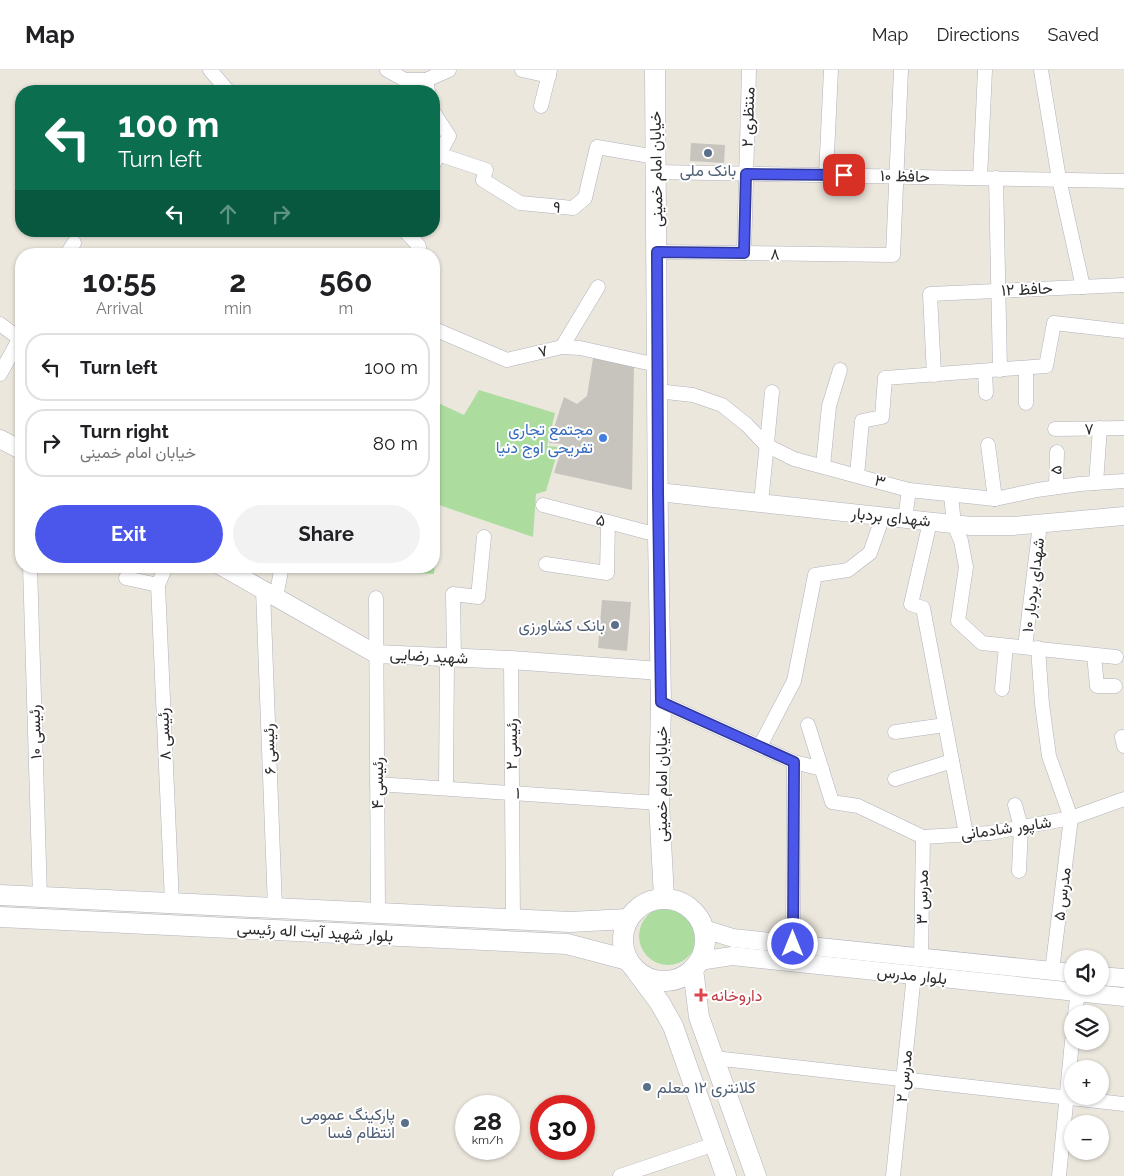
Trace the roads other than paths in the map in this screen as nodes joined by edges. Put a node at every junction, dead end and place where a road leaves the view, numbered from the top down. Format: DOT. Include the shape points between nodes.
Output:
graph roads {
  1 [pos="210,70"];
  2 [pos="387,70"];
  3 [pos="448,70"];
  4 [pos="522,70"];
  5 [pos="655,70"];
  6 [pos="749,70"];
  7 [pos="831,70"];
  8 [pos="900,70"];
  9 [pos="985,70"];
  10 [pos="1041,70"];
  11 [pos="550,73"];
  12 [pos="223,85"];
  13 [pos="424,85"];
  14 [pos="428,85"];
  15 [pos="541,106"];
  16 [pos="440,122"];
  17 [pos="440,151"];
  18 [pos="440,159"];
  19 [pos="656,165"];
  20 [pos="746,174"];
  21 [pos="826,175"];
  22 [pos="896,176"];
  23 [pos="980,178"];
  24 [pos="996,178"];
  25 [pos="1059,179"];
  26 [pos="1124,181"];
  27 [pos="411,237"];
  28 [pos="419,248"];
  29 [pos="657,252"];
  30 [pos="744,253"];
  31 [pos="1124,284"];
  32 [pos="598,287"];
  33 [pos="1082,287"];
  34 [pos="997,291"];
  35 [pos="0,324"];
  36 [pos="1124,331"];
  37 [pos="440,332"];
  38 [pos="15,333"];
  39 [pos="562,347"];
  40 [pos="15,348"];
  41 [pos="657,365"];
  42 [pos="1026,368"];
  43 [pos="840,370"];
  44 [pos="1000,370"];
  45 [pos="985,371"];
  46 [pos="0,374"];
  47 [pos="934,375"];
  48 [pos="657,391"];
  49 [pos="772,392"];
  50 [pos="986,393"];
  51 [pos="1026,403"];
  52 [pos="1100,428"];
  53 [pos="1124,428"];
  54 [pos="1055,429"];
  55 [pos="0,439"];
  56 [pos="766,445"];
  57 [pos="988,445"];
  58 [pos="15,447"];
  59 [pos="1056,452"];
  60 [pos="823,466"];
  61 [pos="857,475"];
  62 [pos="1124,481"];
  63 [pos="1096,482"];
  64 [pos="1056,487"];
  65 [pos="909,490"];
  66 [pos="658,492"];
  67 [pos="951,495"];
  68 [pos="995,499"];
  69 [pos="761,503"];
  70 [pos="543,505"];
  71 [pos="883,516"];
  72 [pos="1124,516"];
  73 [pos="905,519"];
  74 [pos="608,522"];
  75 [pos="930,522"];
  76 [pos="954,524"];
  77 [pos="1040,524"];
  78 [pos="658,535"];
  79 [pos="484,537"];
  80 [pos="546,564"];
  81 [pos="30,573"];
  82 [pos="163,573"];
  83 [pos="233,573"];
  84 [pos="279,573"];
  85 [pos="126,578"];
  86 [pos="158,585"];
  87 [pos="270,594"];
  88 [pos="376,598"];
  89 [pos="1006,646"];
  90 [pos="1032,648"];
  91 [pos="376,654"];
  92 [pos="1094,655"];
  93 [pos="1116,657"];
  94 [pos="450,658"];
  95 [pos="511,660"];
  96 [pos="660,671"];
  97 [pos="1115,686"];
  98 [pos="1002,689"];
  99 [pos="661,702"];
  100 [pos="808,725"];
  101 [pos="945,725"];
  102 [pos="895,732"];
  103 [pos="760,746"];
  104 [pos="952,760"];
  105 [pos="794,762"];
  106 [pos="822,769"];
  107 [pos="895,778"];
  108 [pos="377,784"];
  109 [pos="446,788"];
  110 [pos="512,792"];
  111 [pos="1124,799"];
  112 [pos="659,803"];
  113 [pos="1015,805"];
  114 [pos="1071,818"];
  115 [pos="1021,827"];
  116 [pos="966,834"];
  117 [pos="923,836"];
  118 [pos="1020,871"];
  119 [pos="0,895"];
  120 [pos="40,897"];
  121 [pos="664,898"];
  122 [pos="96,899"];
  123 [pos="172,903"];
  124 [pos="274,908"];
  125 [pos="378,912"];
  126 [pos="0,916"];
  127 [pos="514,919"];
  128 [pos="628,919"];
  129 [pos="94,921"];
  130 [pos="704,929"];
  131 [pos="793,944"];
  132 [pos="920,957"];
  133 [pos="631,965"];
  134 [pos="696,965"];
  135 [pos="1052,971"];
  136 [pos="1064,972"];
  137 [pos="914,975"];
  138 [pos="1109,977"];
  139 [pos="1124,978"];
  140 [pos="1064,991"];
  141 [pos="1106,995"];
  142 [pos="1124,997"];
  143 [pos="714,1058"];
  144 [pos="903,1079"];
  145 [pos="1064,1097"];
  146 [pos="1109,1102"];
  147 [pos="1124,1104"];
  148 [pos="1066,1105"];
  149 [pos="741,1135"];
  150 [pos="715,1144"];
  151 [pos="641,1173"];
  152 [pos="620,1176"];
  153 [pos="726,1176"];
  154 [pos="756,1176"];
  155 [pos="893,1176"];
  156 [pos="1059,1176"];
  1 -- 12 [label="street"];
  2 -- 13 [label="street"];
  3 -- 14 [label="street"];
  4 -- 11 [label="street"];
  5 -- 19 [label="main road, خیابان امام خمینی"];
  6 -- 20 [label="street, منتظری ۲"];
  7 -- 21 [label="street"];
  8 -- 22 [label="street"];
  9 -- 23 [label="street"];
  10 -- 25 [label="street"];
  11 -- 15 [label="street"];
  16 -- 17 [label="street" via="449,136"];
  18 -- 19 [label="street, ۹" via="486,170 483,180 520,203 573,208 585,198 597,147"];
  19 -- 20 [label="street, حافظ ۱۰"];
  19 -- 29 [label="main road, خیابان امام خمینی"];
  20 -- 21 [label="street, حافظ ۱۰"];
  20 -- 30 [label="street, منتظری ۲"];
  21 -- 22 [label="street, حافظ ۱۰"];
  22 -- 23 [label="street, حافظ ۱۰"];
  22 -- 30 [label="street, ۸" via="893,255"];
  23 -- 24 [label="street, حافظ ۱۰"];
  24 -- 25 [label="street, حافظ ۱۰"];
  24 -- 34 [label="street"];
  25 -- 26 [label="street, حافظ ۱۰"];
  25 -- 33 [label="street"];
  27 -- 28 [label="street"];
  29 -- 30 [label="street, ۸"];
  29 -- 41 [label="main road, خیابان امام خمینی"];
  31 -- 33 [label="street, حافظ ۱۲"];
  32 -- 39 [label="street"];
  33 -- 34 [label="street, حافظ ۱۲"];
  34 -- 44 [label="street"];
  34 -- 47 [label="street, حافظ ۱۲" via="930,294"];
  35 -- 38 [label="street"];
  36 -- 42 [label="street" via="1054,323 1046,366"];
  37 -- 39 [label="street, ۷" via="507,360"];
  39 -- 41 [label="street, ۷"];
  40 -- 46 [label="street"];
  41 -- 48 [label="main road, خیابان امام خمینی"];
  42 -- 44 [label="street"];
  42 -- 51 [label="street"];
  43 -- 60 [label="street" via="829,406"];
  44 -- 45 [label="street"];
  45 -- 47 [label="street"];
  45 -- 50 [label="street"];
  47 -- 61 [label="street" via="885,378 882,417 862,421"];
  48 -- 56 [label="street, ۳" via="693,395 722,405 748,425"];
  48 -- 66 [label="main road, خیابان امام خمینی"];
  49 -- 56 [label="street"];
  52 -- 53 [label="street, ۷"];
  52 -- 54 [label="street, ۷"];
  52 -- 63 [label="street"];
  55 -- 58 [label="street"];
  56 -- 60 [label="street, ۳" via="794,459"];
  56 -- 69 [label="street"];
  57 -- 68 [label="street"];
  59 -- 64 [label="street, ۵"];
  60 -- 61 [label="street, ۳"];
  61 -- 65 [label="street, ۳"];
  62 -- 63 [label="street, ۳"];
  63 -- 64 [label="street, ۳"];
  64 -- 68 [label="street, ۳"];
  65 -- 67 [label="street, ۳"];
  65 -- 73 [label="street"];
  66 -- 69 [label="street, شهدای بردبار"];
  66 -- 78 [label="main road, خیابان امام خمینی"];
  67 -- 68 [label="street, ۳"];
  67 -- 76 [label="street"];
  69 -- 71 [label="street, شهدای بردبار"];
  70 -- 74 [label="street, ۵"];
  71 -- 73 [label="street, شهدای بردبار"];
  71 -- 103 [label="street" via="870,553 848,570 814,575 794,681"];
  72 -- 77 [label="street, شهدای بردبار"];
  73 -- 75 [label="street, شهدای بردبار"];
  74 -- 78 [label="street, ۵"];
  74 -- 80 [label="street" via="607,573"];
  75 -- 76 [label="street, شهدای بردبار"];
  75 -- 101 [label="street" via="911,604 923,608"];
  76 -- 77 [label="street, شهدای بردبار"];
  76 -- 89 [label="street" via="966,567 958,621 982,643"];
  77 -- 90 [label="street, شهدای بردبار ۱۰"];
  78 -- 96 [label="main road, خیابان امام خمینی"];
  79 -- 94 [label="street" via="478,597 453,594"];
  81 -- 120 [label="street, رئیسی ۱۰"];
  82 -- 86 [label="street, رئیسی ۸"];
  83 -- 87 [label="street, شهید رضایی"];
  84 -- 87 [label="street, رئیسی ۶"];
  85 -- 86 [label="street"];
  86 -- 123 [label="street, رئیسی ۸"];
  87 -- 91 [label="street, شهید رضایی"];
  87 -- 124 [label="street, رئیسی ۶"];
  88 -- 91 [label="street, رئیسی ۴"];
  89 -- 90 [label="street"];
  89 -- 98 [label="street"];
  90 -- 92 [label="street"];
  90 -- 114 [label="street, شهدای بردبار ۱۰" via="1049,756"];
  91 -- 94 [label="street, شهید رضایی"];
  91 -- 108 [label="street, رئیسی ۴"];
  92 -- 93 [label="street"];
  92 -- 97 [label="street" via="1097,686"];
  94 -- 95 [label="street, شهید رضایی"];
  94 -- 109 [label="street"];
  95 -- 96 [label="street, شهید رضایی"];
  95 -- 110 [label="street, رئیسی ۲"];
  96 -- 99 [label="main road, خیابان امام خمینی"];
  99 -- 103 [label="street"];
  99 -- 112 [label="main road, خیابان امام خمینی"];
  100 -- 106 [label="street"];
  101 -- 102 [label="street"];
  101 -- 104 [label="street"];
  103 -- 105 [label="street"];
  104 -- 107 [label="street"];
  104 -- 116 [label="street"];
  105 -- 106 [label="street"];
  105 -- 131 [label="street"];
  106 -- 117 [label="street, شاپور شادمانی" via="832,802 858,806"];
  108 -- 109 [label="street, ۱"];
  108 -- 125 [label="street, رئیسی ۴"];
  109 -- 110 [label="street, ۱"];
  110 -- 112 [label="street, ۱"];
  110 -- 127 [label="street, رئیسی ۲"];
  111 -- 114 [label="street, شاپور شادمانی"];
  112 -- 121 [label="main road, خیابان امام خمینی"];
  113 -- 115 [label="street"];
  114 -- 115 [label="street, شاپور شادمانی"];
  114 -- 135 [label="street, مدرس ۵"];
  115 -- 116 [label="street, شاپور شادمانی"];
  115 -- 118 [label="street"];
  116 -- 117 [label="street, شاپور شادمانی"];
  117 -- 132 [label="street, مدرس ۳"];
  119 -- 120 [label="main road, بلوار شهید آیت اله رئیسی"];
  120 -- 122 [label="main road, بلوار شهید آیت اله رئیسی"];
  121 -- 128 [label="main road" via="643,904"];
  121 -- 130 [label="main road" via="693,910"];
  122 -- 123 [label="main road, بلوار شهید آیت اله رئیسی"];
  122 -- 129 [label="main road"];
  123 -- 124 [label="main road, بلوار شهید آیت اله رئیسی"];
  124 -- 125 [label="main road, بلوار شهید آیت اله رئیسی"];
  125 -- 127 [label="main road, بلوار شهید آیت اله رئیسی"];
  126 -- 129 [label="main road, بلوار شهید آیت اله رئیسی"];
  127 -- 128 [label="main road, بلوار شهید آیت اله رئیسی" via="570,922"];
  128 -- 133 [label="main road" via="623,940"];
  129 -- 133 [label="main road, بلوار شهید آیت اله رئیسی" via="567,944"];
  130 -- 131 [label="street, بلوار مدرس" via="734,938"];
  130 -- 134 [label="main road" via="704,951"];
  131 -- 132 [label="street, بلوار مدرس"];
  132 -- 135 [label="street, بلوار مدرس"];
  133 -- 134 [label="main road" via="643,976 664,981 674,980"];
  133 -- 150 [label="main road" via="673,1026"];
  134 -- 137 [label="street, بلوار مدرس" via="732,956"];
  134 -- 143 [label="main road" via="699,1017"];
  135 -- 136 [label="street, بلوار مدرس"];
  137 -- 140 [label="street, بلوار مدرس"];
  137 -- 144 [label="street, مدرس ۲"];
  138 -- 139 [label="street"];
  141 -- 142 [label="street, بلوار مدرس"];
  143 -- 144 [label="street"];
  143 -- 149 [label="main road"];
  144 -- 145 [label="street"];
  144 -- 155 [label="street, مدرس ۲"];
  146 -- 147 [label="street"];
  148 -- 156 [label="street"];
  149 -- 150 [label="main road"];
  149 -- 154 [label="main road"];
  150 -- 151 [label="street"];
  150 -- 153 [label="main road"];
  151 -- 152 [label="street"];
}
